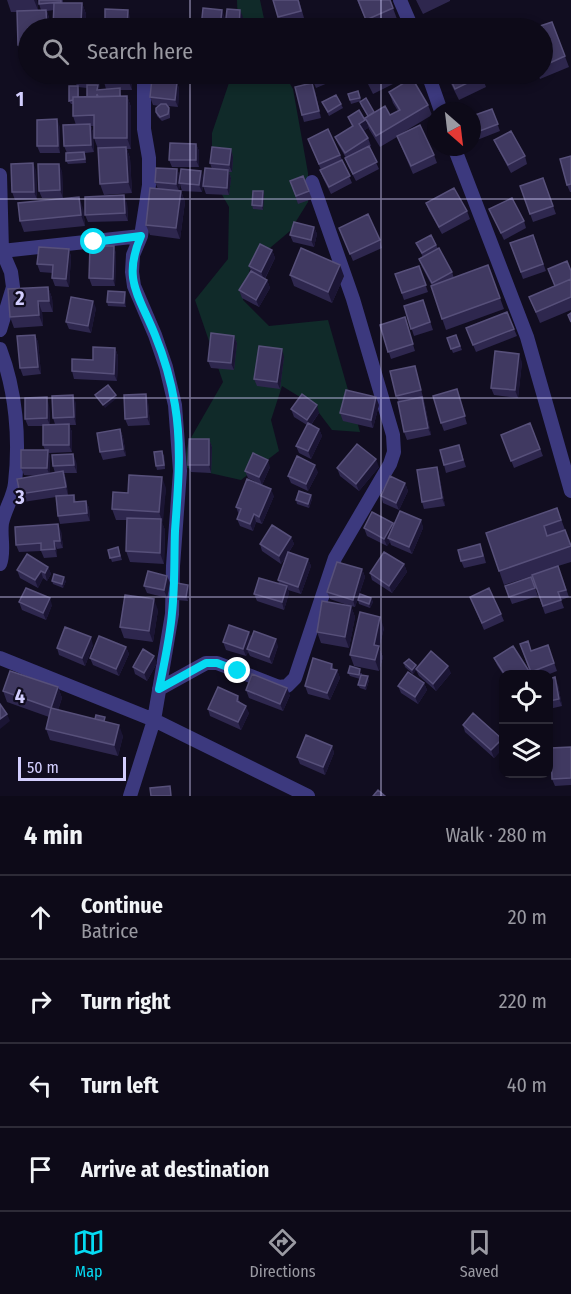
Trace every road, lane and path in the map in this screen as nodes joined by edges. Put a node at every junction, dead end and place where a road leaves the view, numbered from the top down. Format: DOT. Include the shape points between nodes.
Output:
graph roads {
  1 [pos="400,0"];
  2 [pos="408,18"];
  3 [pos="144,84"];
  4 [pos="432,84"];
  5 [pos="438,102"];
  6 [pos="457,156"];
  7 [pos="0,175"];
  8 [pos="312,182"];
  9 [pos="141,236"];
  10 [pos="2,250"];
  11 [pos="0,330"];
  12 [pos="0,349"];
  13 [pos="571,492"];
  14 [pos="0,564"];
  15 [pos="0,658"];
  16 [pos="159,689"];
  17 [pos="154,720"];
  18 [pos="130,796"];
  19 [pos="308,796"];
  1 -- 2 [label="street"];
  3 -- 9 [label="street" via="149,185"];
  4 -- 5 [label="street"];
  6 -- 13 [label="street" via="527,337"];
  7 -- 10 [label="street"];
  8 -- 16 [label="street" via="353,299 393,435 390,464 335,558 295,678 287,686 279,687 217,663 206,663"];
  9 -- 10 [label="street"];
  9 -- 16 [label="street" via="133,255 134,286 166,368 179,440 172,614"];
  10 -- 11 [label="street" via="13,287"];
  12 -- 14 [label="street" via="13,392 16,448 15,485 2,524"];
  15 -- 17 [label="street"];
  16 -- 17 [label="street"];
  17 -- 18 [label="street"];
  17 -- 19 [label="street"];
}
